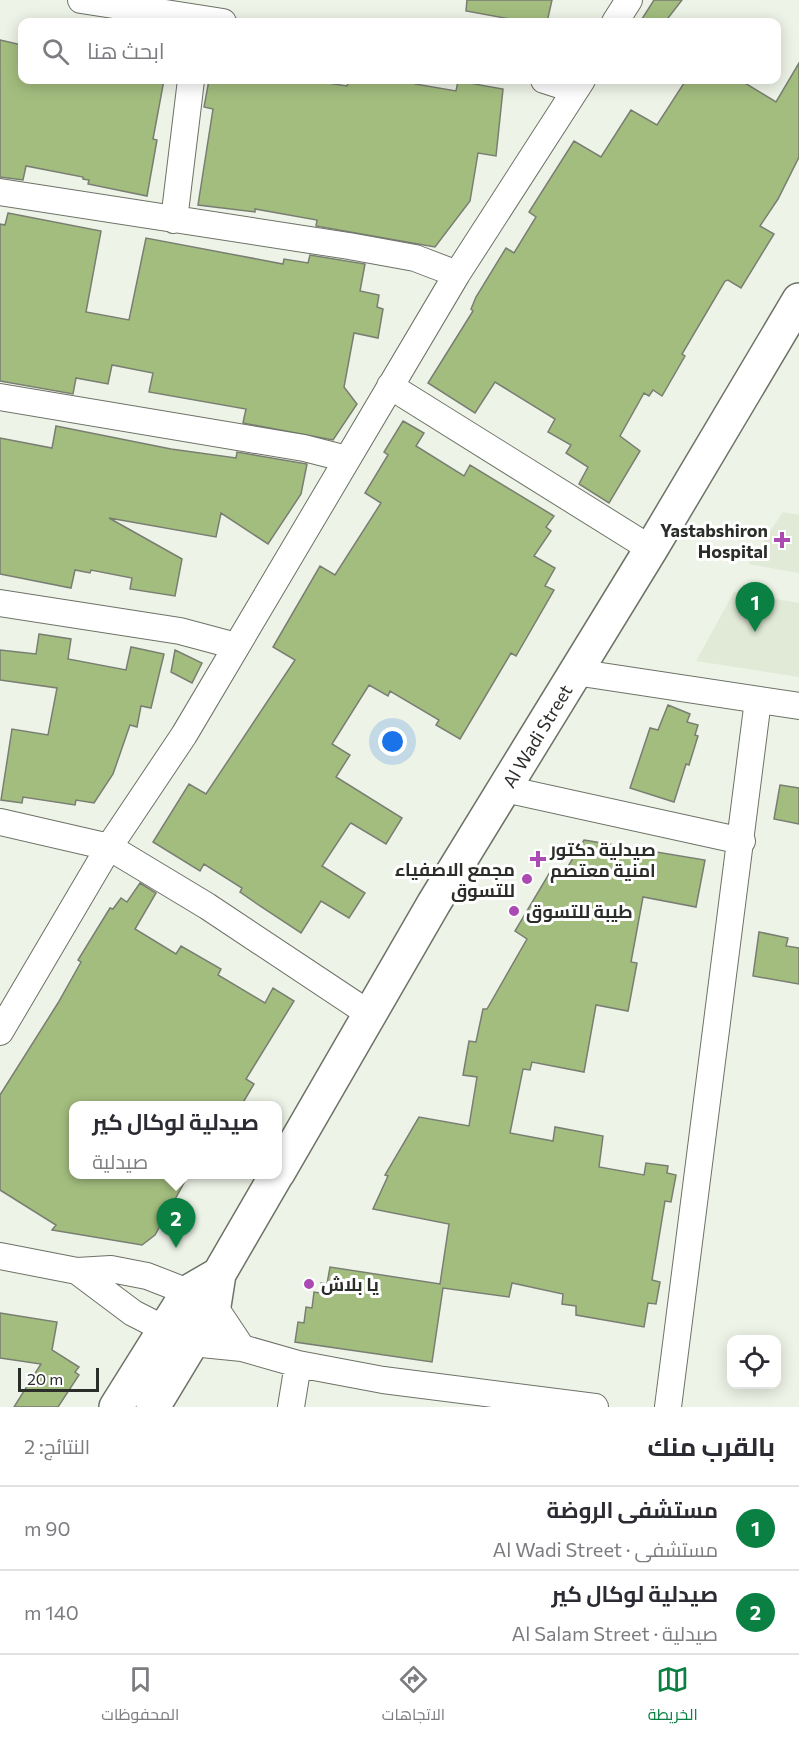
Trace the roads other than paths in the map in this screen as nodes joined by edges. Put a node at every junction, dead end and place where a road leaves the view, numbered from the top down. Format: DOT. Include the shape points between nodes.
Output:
graph roads {
  1 [pos="81,0"];
  2 [pos="629,0"];
  3 [pos="206,16"];
  4 [pos="618,18"];
  5 [pos="191,84"];
  6 [pos="579,85"];
  7 [pos="0,192"];
  8 [pos="174,220"];
  9 [pos="457,274"];
  10 [pos="799,300"];
  11 [pos="390,386"];
  12 [pos="0,397"];
  13 [pos="347,459"];
  14 [pos="651,549"];
  15 [pos="0,603"];
  16 [pos="236,646"];
  17 [pos="575,672"];
  18 [pos="758,700"];
  19 [pos="799,706"];
  20 [pos="505,789"];
  21 [pos="0,822"];
  22 [pos="742,841"];
  23 [pos="109,847"];
  24 [pos="371,1015"];
  25 [pos="0,1032"];
  26 [pos="282,1167"];
  27 [pos="275,1179"];
  28 [pos="0,1256"];
  29 [pos="77,1271"];
  30 [pos="207,1291"];
  31 [pos="178,1337"];
  32 [pos="242,1348"];
  33 [pos="298,1364"];
  34 [pos="116,1407"];
  35 [pos="153,1407"];
  36 [pos="291,1407"];
  37 [pos="595,1407"];
  38 [pos="668,1407"];
  1 -- 3 [label="street"];
  2 -- 4 [label="street"];
  5 -- 8 [label="street"];
  6 -- 9 [label="street"];
  7 -- 8 [label="street"];
  8 -- 9 [label="street" via="415,258"];
  9 -- 11 [label="street"];
  10 -- 14 [label="main road, Al Wadi Street"];
  11 -- 13 [label="street"];
  11 -- 14 [label="street"];
  12 -- 13 [label="street" via="304,448"];
  13 -- 16 [label="street"];
  14 -- 17 [label="main road, Al Wadi Street"];
  15 -- 16 [label="street" via="180,631"];
  16 -- 23 [label="street" via="184,735"];
  17 -- 18 [label="street"];
  17 -- 20 [label="main road, Al Wadi Street"];
  18 -- 19 [label="street"];
  18 -- 22 [label="street"];
  20 -- 22 [label="street"];
  20 -- 24 [label="main road, Al Wadi Street"];
  21 -- 23 [label="street"];
  22 -- 38 [label="street"];
  23 -- 24 [label="street" via="207,906"];
  23 -- 25 [label="street"];
  24 -- 26 [label="main road, Al Wadi Street"];
  27 -- 30 [label="main road, Al Wadi Street"];
  28 -- 29 [label="street"];
  29 -- 30 [label="street" via="111,1269"];
  29 -- 31 [label="street" via="123,1306"];
  30 -- 31 [label="main road, Al Wadi Street"];
  30 -- 32 [label="street"];
  31 -- 32 [label="street"];
  31 -- 34 [label="main road, Al Wadi Street"];
  31 -- 35 [label="main road, Al Wadi Street"];
  32 -- 33 [label="street"];
  33 -- 36 [label="street"];
  33 -- 37 [label="street" via="383,1380"];
}
